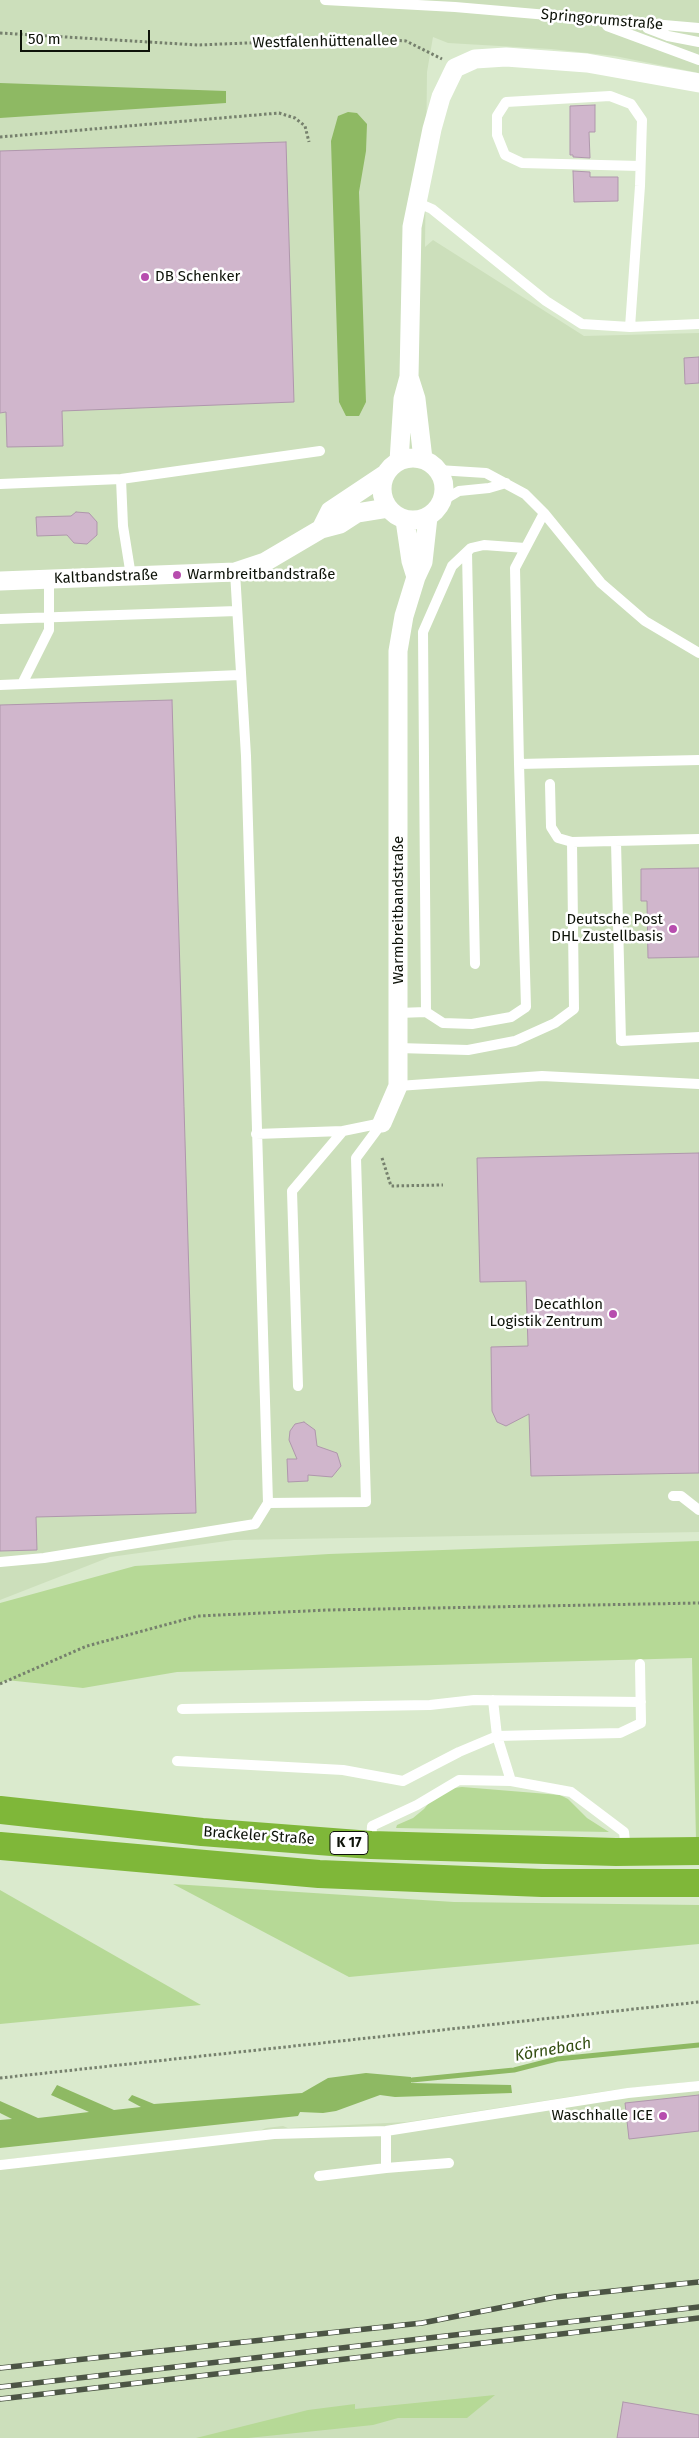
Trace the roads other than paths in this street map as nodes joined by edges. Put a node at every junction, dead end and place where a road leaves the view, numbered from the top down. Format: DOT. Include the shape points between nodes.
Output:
graph roads {
  1 [pos="325,0"];
  2 [pos="456,3"];
  3 [pos="482,4"];
  4 [pos="590,20"];
  5 [pos="635,24"];
  6 [pos="699,28"];
  7 [pos="699,42"];
  8 [pos="699,60"];
  9 [pos="699,83"];
  10 [pos="640,166"];
  11 [pos="416,202"];
  12 [pos="699,324"];
  13 [pos="630,327"];
  14 [pos="409,378"];
  15 [pos="320,451"];
  16 [pos="399,461"];
  17 [pos="431,465"];
  18 [pos="384,475"];
  19 [pos="121,479"];
  20 [pos="506,483"];
  21 [pos="0,484"];
  22 [pos="442,501"];
  23 [pos="388,508"];
  24 [pos="544,513"];
  25 [pos="428,517"];
  26 [pos="405,520"];
  27 [pos="321,529"];
  28 [pos="525,548"];
  29 [pos="467,552"];
  30 [pos="235,572"];
  31 [pos="131,576"];
  32 [pos="416,577"];
  33 [pos="49,579"];
  34 [pos="0,581"];
  35 [pos="237,611"];
  36 [pos="49,618"];
  37 [pos="0,619"];
  38 [pos="699,653"];
  39 [pos="240,675"];
  40 [pos="22,684"];
  41 [pos="0,685"];
  42 [pos="699,760"];
  43 [pos="519,764"];
  44 [pos="550,784"];
  45 [pos="699,839"];
  46 [pos="572,842"];
  47 [pos="616,842"];
  48 [pos="475,964"];
  49 [pos="426,1012"];
  50 [pos="398,1013"];
  51 [pos="699,1037"];
  52 [pos="398,1048"];
  53 [pos="699,1084"];
  54 [pos="398,1086"];
  55 [pos="382,1123"];
  56 [pos="343,1131"];
  57 [pos="256,1134"];
  58 [pos="298,1386"];
  59 [pos="673,1496"];
  60 [pos="268,1503"];
  61 [pos="699,1510"];
  62 [pos="0,1562"];
  63 [pos="640,1664"];
  64 [pos="494,1700"];
  65 [pos="640,1702"];
  66 [pos="182,1709"];
  67 [pos="497,1736"];
  68 [pos="177,1761"];
  69 [pos="511,1781"];
  70 [pos="0,1810"];
  71 [pos="370,1845"];
  72 [pos="0,1846"];
  73 [pos="627,1852"];
  74 [pos="699,1852"];
  75 [pos="699,1884"];
  76 [pos="699,2086"];
  77 [pos="386,2131"];
  78 [pos="449,2163"];
  79 [pos="0,2165"];
  80 [pos="386,2168"];
  81 [pos="319,2176"];
  1 -- 2 [label="lane, Springorumstraße"];
  2 -- 3 [label="lane, Springorumstraße"];
  3 -- 4 [label="lane, Springorumstraße"];
  4 -- 5 [label="lane, Springorumstraße"];
  4 -- 8 [label="lane"];
  5 -- 6 [label="lane, Springorumstraße"];
  5 -- 7 [label="lane" via="668,36"];
  9 -- 11 [label="street" via="586,63 506,57 475,59 455,68 439,105"];
  10 -- 10 [label="lane" via="522,163 505,155 497,135 497,116 506,102 610,96 630,104 642,120"];
  10 -- 13 [label="lane"];
  11 -- 13 [label="lane" via="432,209 546,301 582,324"];
  11 -- 14 [label="street" via="410,278"];
  12 -- 13 [label="lane"];
  14 -- 16 [label="street" via="403,399"];
  14 -- 17 [label="street"];
  15 -- 19 [label="lane"];
  16 -- 17 [label="street" via="407,458"];
  16 -- 18 [label="street"];
  17 -- 20 [label="lane" via="486,473"];
  17 -- 22 [label="street" via="444,485"];
  18 -- 23 [label="street" via="381,491"];
  18 -- 27 [label="street, Kaltbandstraße" via="330,511"];
  19 -- 21 [label="lane"];
  19 -- 31 [label="lane" via="123,526"];
  20 -- 22 [label="lane" via="459,491"];
  20 -- 24 [label="lane" via="526,494"];
  22 -- 25 [label="street"];
  23 -- 26 [label="street"];
  23 -- 27 [label="street, Kaltbandstraße" via="357,513 340,524"];
  24 -- 28 [label="lane"];
  24 -- 38 [label="lane" via="600,583 645,620"];
  25 -- 26 [label="street"];
  25 -- 32 [label="street, Warmbreitbandstraße" via="423,562"];
  26 -- 32 [label="street"];
  27 -- 30 [label="street, Kaltbandstraße" via="265,562"];
  28 -- 29 [label="lane" via="484,544"];
  28 -- 43 [label="lane" via="515,568"];
  29 -- 48 [label="lane"];
  29 -- 49 [label="lane" via="452,566 423,632"];
  30 -- 31 [label="street, Kaltbandstraße"];
  30 -- 35 [label="lane"];
  31 -- 33 [label="street, Kaltbandstraße"];
  32 -- 50 [label="street, Warmbreitbandstraße" via="398,651"];
  33 -- 34 [label="street, Kaltbandstraße"];
  33 -- 36 [label="lane"];
  35 -- 36 [label="lane"];
  35 -- 39 [label="lane"];
  36 -- 37 [label="lane"];
  36 -- 40 [label="lane" via="49,630"];
  39 -- 40 [label="lane"];
  39 -- 57 [label="lane" via="246,756"];
  40 -- 41 [label="lane"];
  42 -- 43 [label="lane"];
  43 -- 49 [label="lane" via="526,1007 511,1018 472,1024 444,1024"];
  44 -- 46 [label="lane" via="550,828 558,838"];
  45 -- 47 [label="lane"];
  46 -- 47 [label="lane"];
  46 -- 52 [label="lane" via="574,1009 556,1023 516,1041 468,1050"];
  47 -- 51 [label="lane" via="621,1041"];
  49 -- 50 [label="lane"];
  50 -- 52 [label="street, Warmbreitbandstraße"];
  52 -- 54 [label="street, Warmbreitbandstraße"];
  53 -- 54 [label="lane" via="542,1076"];
  54 -- 55 [label="street, Warmbreitbandstraße"];
  55 -- 56 [label="lane"];
  55 -- 60 [label="lane" via="356,1158 366,1502"];
  56 -- 57 [label="lane"];
  56 -- 58 [label="lane" via="292,1191"];
  57 -- 60 [label="lane"];
  59 -- 61 [label="lane" via="681,1496"];
  60 -- 62 [label="lane" via="255,1524 44,1558"];
  63 -- 65 [label="lane"];
  64 -- 65 [label="lane"];
  64 -- 66 [label="lane" via="430,1705"];
  64 -- 67 [label="lane"];
  65 -- 67 [label="lane" via="641,1723 620,1733"];
  67 -- 68 [label="lane" via="403,1782 343,1770"];
  67 -- 69 [label="lane"];
  69 -- 71 [label="lane" via="459,1780 372,1826"];
  69 -- 73 [label="lane" via="571,1792 624,1832"];
  70 -- 71 [label="highway, Brackeler Straße / K 17" via="192,1831"];
  71 -- 73 [label="highway, Brackeler Straße / K 17"];
  72 -- 75 [label="highway, K 17" via="319,1874 551,1884"];
  73 -- 74 [label="highway, Brackeler Straße / K 17"];
  76 -- 77 [label="lane" via="628,2093"];
  77 -- 79 [label="lane" via="274,2134"];
  77 -- 80 [label="lane"];
  78 -- 80 [label="lane"];
  80 -- 81 [label="lane"];
}
